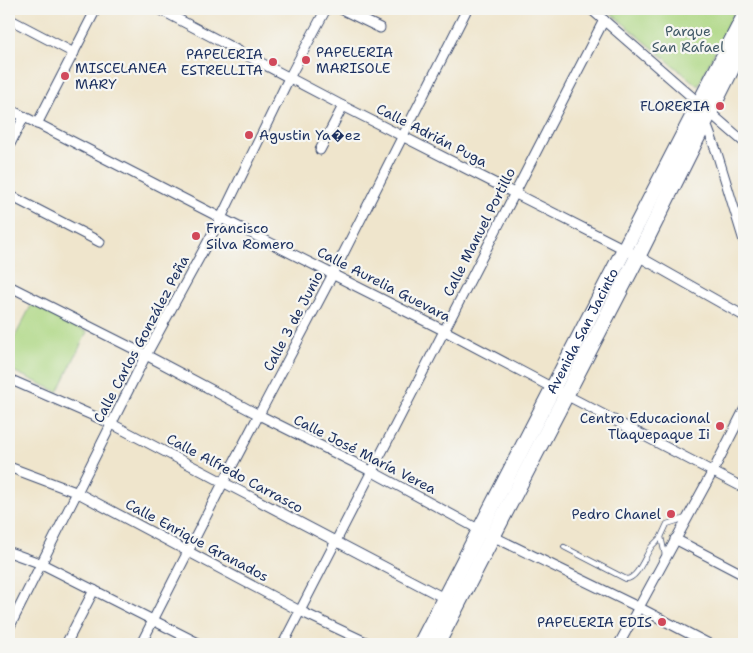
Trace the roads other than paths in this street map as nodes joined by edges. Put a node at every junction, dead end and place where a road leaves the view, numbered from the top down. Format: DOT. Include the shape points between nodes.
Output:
graph roads {
  1 [pos="96,9"];
  2 [pos="159,9"];
  3 [pos="326,9"];
  4 [pos="340,9"];
  5 [pos="467,9"];
  6 [pos="591,9"];
  7 [pos="744,17"];
  8 [pos="9,19"];
  9 [pos="604,20"];
  10 [pos="380,28"];
  11 [pos="744,44"];
  12 [pos="74,53"];
  13 [pos="290,78"];
  14 [pos="344,106"];
  15 [pos="9,109"];
  16 [pos="702,113"];
  17 [pos="24,117"];
  18 [pos="37,124"];
  19 [pos="403,136"];
  20 [pos="744,142"];
  21 [pos="9,146"];
  22 [pos="320,150"];
  23 [pos="514,193"];
  24 [pos="9,195"];
  25 [pos="221,218"];
  26 [pos="744,241"];
  27 [pos="100,242"];
  28 [pos="631,252"];
  29 [pos="333,274"];
  30 [pos="9,286"];
  31 [pos="744,316"];
  32 [pos="445,330"];
  33 [pos="146,355"];
  34 [pos="9,379"];
  35 [pos="559,392"];
  36 [pos="744,410"];
  37 [pos="259,415"];
  38 [pos="112,424"];
  39 [pos="9,466"];
  40 [pos="371,471"];
  41 [pos="713,471"];
  42 [pos="223,482"];
  43 [pos="744,488"];
  44 [pos="78,493"];
  45 [pos="687,518"];
  46 [pos="486,533"];
  47 [pos="661,538"];
  48 [pos="675,539"];
  49 [pos="336,541"];
  50 [pos="564,547"];
  51 [pos="188,551"];
  52 [pos="9,552"];
  53 [pos="666,556"];
  54 [pos="42,564"];
  55 [pos="744,575"];
  56 [pos="94,590"];
  57 [pos="444,598"];
  58 [pos="638,607"];
  59 [pos="300,611"];
  60 [pos="154,620"];
  61 [pos="9,628"];
  62 [pos="66,644"];
  63 [pos="141,644"];
  64 [pos="200,644"];
  65 [pos="283,644"];
  66 [pos="370,644"];
  67 [pos="421,644"];
  68 [pos="438,644"];
  69 [pos="618,644"];
  70 [pos="709,644"];
  1 -- 12 [label="street"];
  2 -- 13 [label="street, Calle Adrián Puga"];
  3 -- 13 [label="street, Calle Carlos González Peña"];
  4 -- 10 [label="street"];
  5 -- 19 [label="street, Calle 3 de Junio"];
  6 -- 9 [label="street"];
  7 -- 16 [label="main road, Avenida San Jacinto"];
  8 -- 12 [label="street"];
  9 -- 16 [label="street"];
  9 -- 23 [label="street, Calle Manuel Portillo"];
  11 -- 16 [label="main road, Avenida San Jacinto"];
  12 -- 18 [label="street"];
  13 -- 14 [label="street, Calle Adrián Puga"];
  13 -- 25 [label="street, Calle Carlos González Peña"];
  14 -- 19 [label="street, Calle Adrián Puga"];
  14 -- 22 [label="street"];
  15 -- 17 [label="street, Calle Aurelia Guevara"];
  16 -- 20 [label="street"];
  16 -- 26 [label="street"];
  16 -- 28 [label="main road, Avenida San Jacinto"];
  17 -- 18 [label="street, Calle Aurelia Guevara"];
  17 -- 21 [label="street"];
  18 -- 25 [label="street, Calle Aurelia Guevara"];
  19 -- 23 [label="street, Calle Adrián Puga"];
  19 -- 29 [label="street, Calle 3 de Junio"];
  23 -- 28 [label="street, Calle Adrián Puga"];
  23 -- 32 [label="street, Calle Manuel Portillo"];
  24 -- 27 [label="street"];
  25 -- 29 [label="street, Calle Aurelia Guevara"];
  25 -- 33 [label="street, Calle Carlos González Peña"];
  28 -- 31 [label="street, Calle Adrián Puga"];
  28 -- 35 [label="main road, Avenida San Jacinto"];
  29 -- 32 [label="street, Calle Aurelia Guevara"];
  29 -- 37 [label="street, Calle 3 de Junio"];
  30 -- 33 [label="street, Calle José María Verea"];
  32 -- 35 [label="street, Calle Aurelia Guevara"];
  32 -- 40 [label="street, Calle Manuel Portillo"];
  33 -- 37 [label="street, Calle José María Verea"];
  33 -- 38 [label="street, Calle Carlos González Peña"];
  34 -- 38 [label="street, Calle Alfredo Carrasco"];
  35 -- 41 [label="street, Calle Aurelia Guevara"];
  35 -- 46 [label="main road, Avenida San Jacinto"];
  36 -- 41 [label="street"];
  37 -- 40 [label="street, Calle José María Verea"];
  37 -- 42 [label="street, Calle 3 de Junio"];
  38 -- 42 [label="street, Calle Alfredo Carrasco"];
  38 -- 44 [label="street, Calle Carlos González Peña"];
  39 -- 44 [label="street, Calle Enrique Granados"];
  40 -- 46 [label="street, Calle José María Verea"];
  40 -- 49 [label="street, Calle Manuel Portillo"];
  41 -- 43 [label="street, Calle Aurelia Guevara"];
  41 -- 45 [label="street"];
  42 -- 49 [label="street, Calle Alfredo Carrasco"];
  42 -- 51 [label="street, Calle 3 de Junio"];
  44 -- 51 [label="street, Calle Enrique Granados"];
  44 -- 54 [label="street, Calle Carlos González Peña"];
  45 -- 47 [label="lane" via="667,524"];
  45 -- 48 [label="street"];
  46 -- 57 [label="main road, Avenida San Jacinto"];
  46 -- 58 [label="street, Calle José María Verea"];
  46 -- 68 [label="main road, Avenida San Jacinto"];
  47 -- 50 [label="lane" via="628,580"];
  47 -- 53 [label="lane"];
  48 -- 53 [label="street"];
  48 -- 55 [label="street"];
  49 -- 57 [label="street, Calle Alfredo Carrasco"];
  49 -- 59 [label="street, Calle Manuel Portillo"];
  51 -- 59 [label="street, Calle Enrique Granados"];
  51 -- 60 [label="street, Calle 3 de Junio"];
  52 -- 54 [label="street"];
  53 -- 58 [label="street"];
  54 -- 56 [label="street"];
  54 -- 61 [label="street, Calle Carlos González Peña"];
  56 -- 60 [label="street"];
  56 -- 62 [label="street"];
  57 -- 67 [label="main road, Avenida San Jacinto"];
  58 -- 69 [label="street"];
  58 -- 70 [label="street, Calle José María Verea"];
  59 -- 65 [label="street, Calle Manuel Portillo"];
  59 -- 66 [label="street, Calle Enrique Granados"];
  60 -- 63 [label="street, Calle 3 de Junio"];
  60 -- 64 [label="street"];
}
